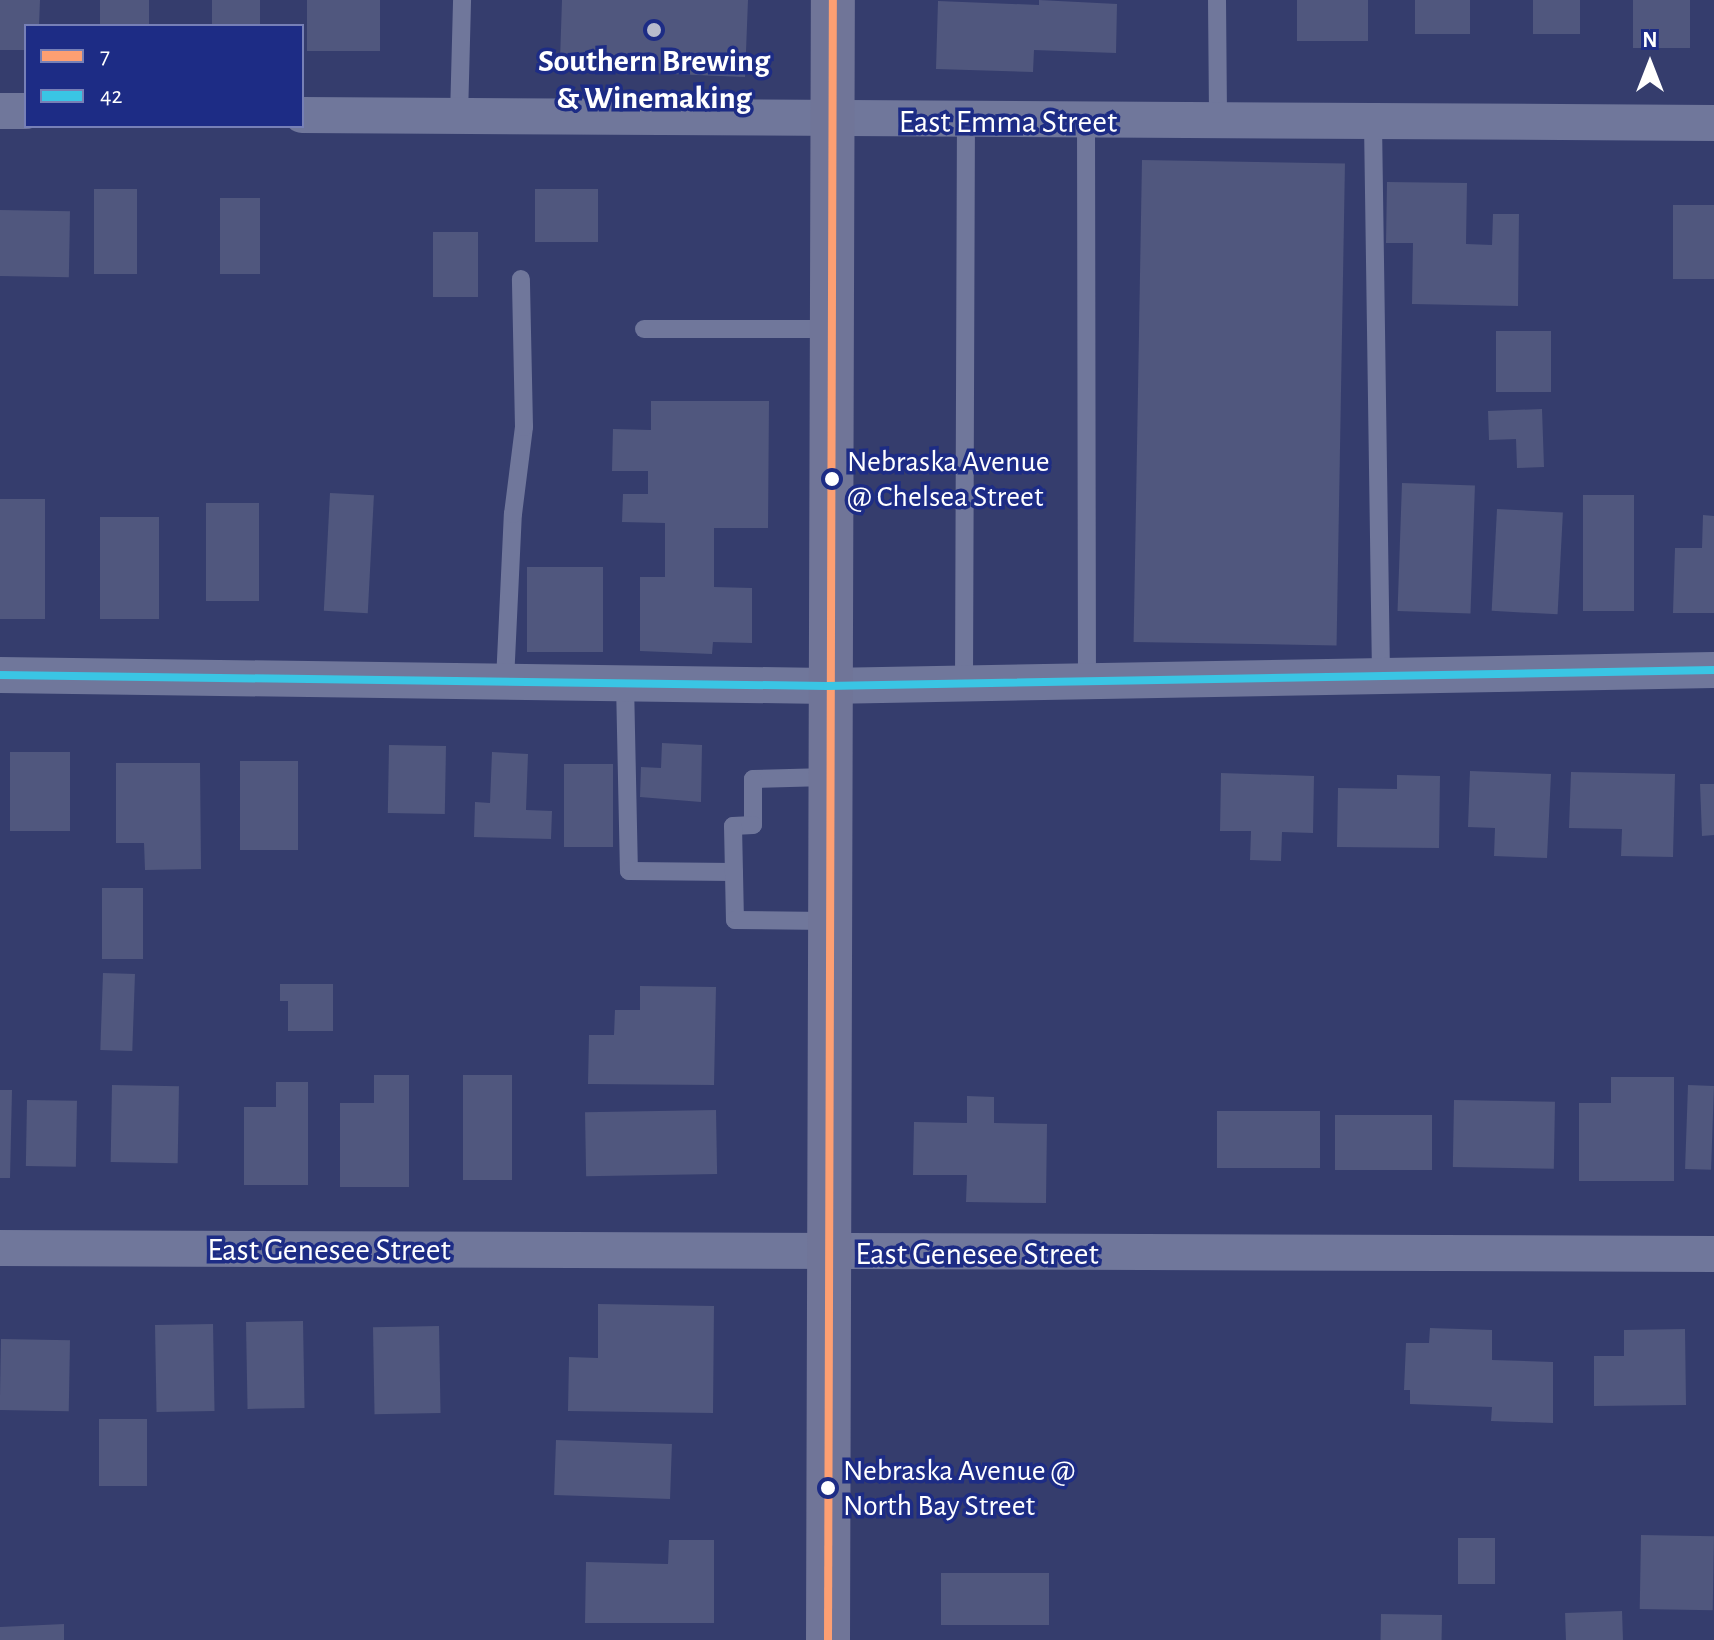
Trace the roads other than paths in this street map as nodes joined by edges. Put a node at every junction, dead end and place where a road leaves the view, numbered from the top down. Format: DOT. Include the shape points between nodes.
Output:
graph roads {
  1 [pos="462,0"];
  2 [pos="833,0"];
  3 [pos="1217,0"];
  4 [pos="0,111"];
  5 [pos="24,111"];
  6 [pos="304,115"];
  7 [pos="459,117"];
  8 [pos="833,122"];
  9 [pos="966,122"];
  10 [pos="1086,122"];
  11 [pos="1218,123"];
  12 [pos="1373,123"];
  13 [pos="1714,123"];
  14 [pos="521,279"];
  15 [pos="644,329"];
  16 [pos="831,329"];
  17 [pos="1714,670"];
  18 [pos="0,675"];
  19 [pos="1381,677"];
  20 [pos="505,681"];
  21 [pos="1087,681"];
  22 [pos="625,683"];
  23 [pos="964,683"];
  24 [pos="827,686"];
  25 [pos="827,777"];
  26 [pos="734,872"];
  27 [pos="828,921"];
  28 [pos="0,1248"];
  29 [pos="1714,1254"];
  30 [pos="829,1255"];
  31 [pos="828,1640"];
  1 -- 7 [label="lane"];
  2 -- 8 [label="main road"];
  3 -- 11 [label="lane"];
  4 -- 5 [label="street"];
  6 -- 7 [label="street, East Emma Street"];
  7 -- 8 [label="street, East Emma Street"];
  8 -- 9 [label="street, East Emma Street"];
  8 -- 16 [label="main road"];
  9 -- 10 [label="street, East Emma Street"];
  9 -- 23 [label="lane"];
  10 -- 11 [label="street, East Emma Street"];
  10 -- 21 [label="lane"];
  11 -- 12 [label="street, East Emma Street"];
  12 -- 13 [label="street, East Emma Street"];
  12 -- 19 [label="lane"];
  14 -- 20 [label="lane" via="524,427 513,514"];
  15 -- 16 [label="lane"];
  16 -- 24 [label="main road"];
  17 -- 19 [label="street"];
  18 -- 20 [label="street"];
  19 -- 21 [label="street"];
  20 -- 22 [label="street"];
  21 -- 23 [label="street"];
  22 -- 24 [label="street"];
  22 -- 26 [label="lane" via="629,871"];
  23 -- 24 [label="street"];
  24 -- 25 [label="main road"];
  25 -- 26 [label="lane" via="753,779 753,825 733,826"];
  25 -- 27 [label="main road"];
  26 -- 27 [label="lane" via="735,920"];
  27 -- 30 [label="main road"];
  28 -- 30 [label="street, East Genesee Street"];
  29 -- 30 [label="street, East Genesee Street"];
  30 -- 31 [label="main road"];
}
